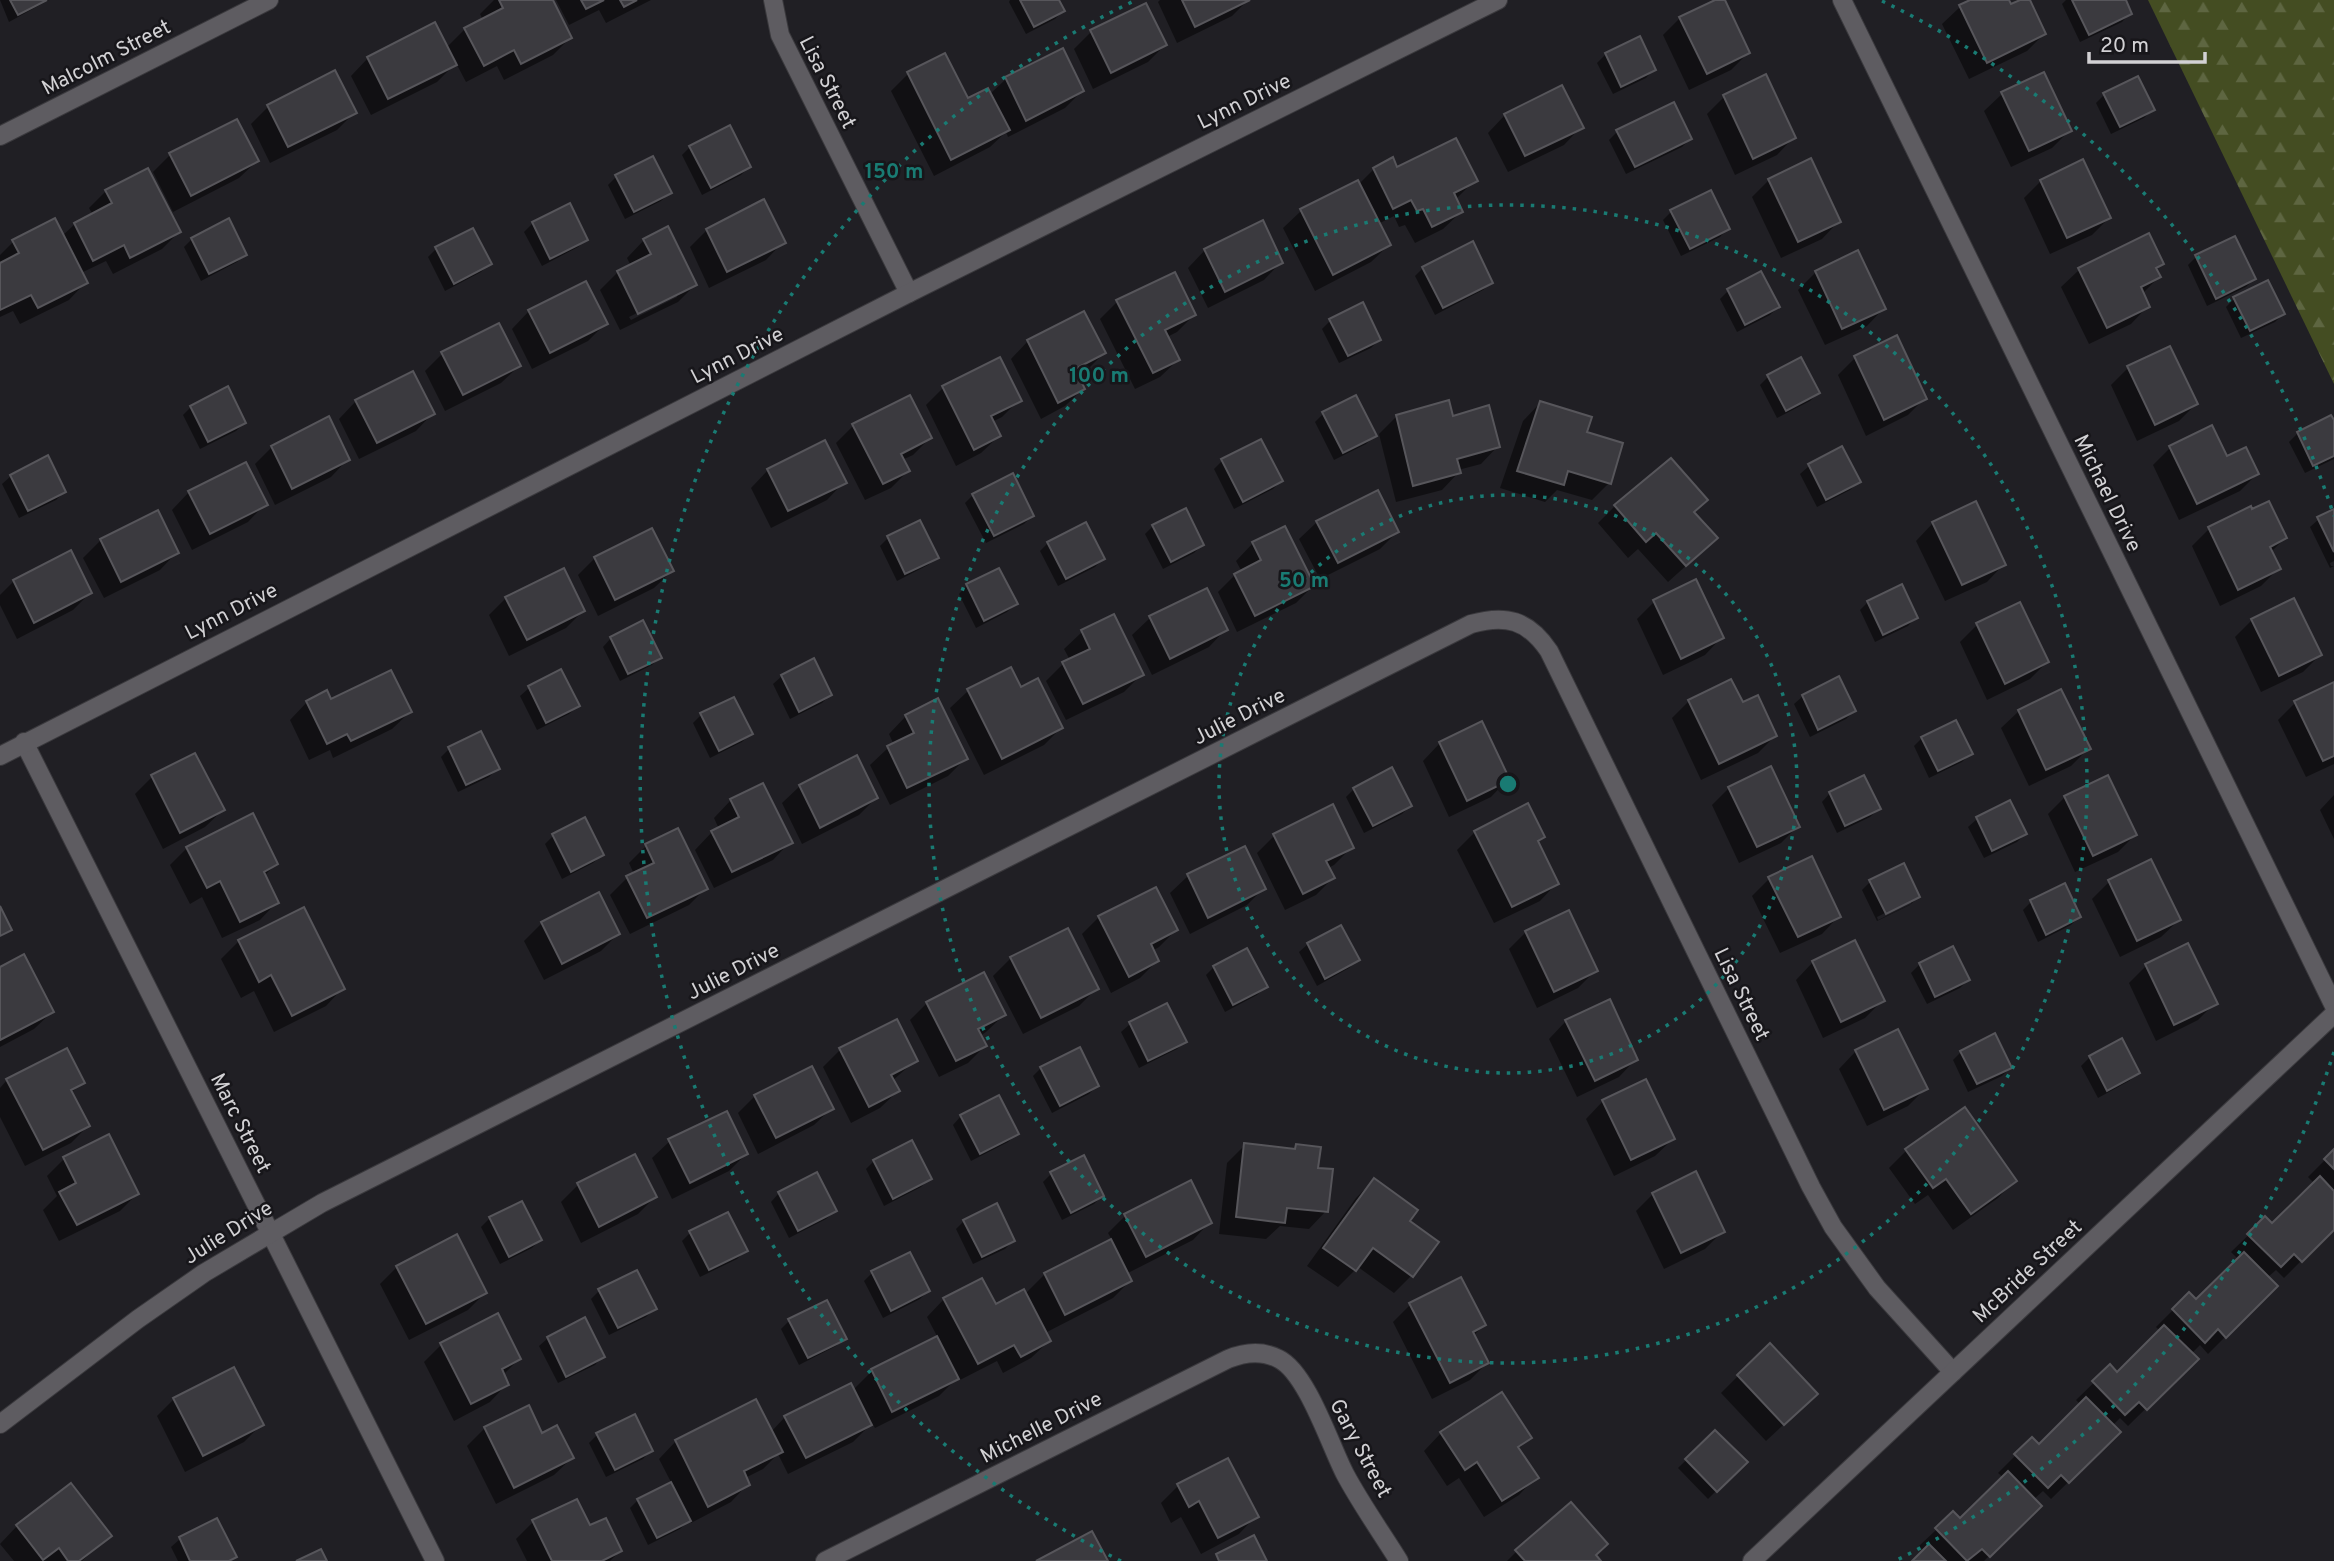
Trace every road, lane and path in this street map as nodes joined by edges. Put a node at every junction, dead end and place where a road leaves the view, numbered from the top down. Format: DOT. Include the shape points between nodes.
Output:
graph roads {
  1 [pos="269,0"];
  2 [pos="773,0"];
  3 [pos="1498,0"];
  4 [pos="1842,0"];
  5 [pos="0,136"];
  6 [pos="909,293"];
  7 [pos="1517,624"];
  8 [pos="24,742"];
  9 [pos="0,756"];
  10 [pos="2334,1006"];
  11 [pos="2334,1014"];
  12 [pos="270,1232"];
  13 [pos="1281,1360"];
  14 [pos="1953,1372"];
  15 [pos="0,1424"];
  16 [pos="435,1561"];
  17 [pos="825,1561"];
  18 [pos="1398,1561"];
  19 [pos="1752,1561"];
  1 -- 5 [label="street, Malcolm Street"];
  2 -- 6 [label="street, Lisa Street" via="780,35"];
  3 -- 6 [label="street, Lynn Drive"];
  4 -- 10 [label="street, Michael Drive"];
  6 -- 8 [label="street, Lynn Drive"];
  7 -- 12 [label="street, Julie Drive" via="1503,618 1471,624"];
  7 -- 14 [label="street, Lisa Street" via="1538,635 1549,651 1833,1227 1877,1288"];
  8 -- 9 [label="street, Lynn Drive"];
  8 -- 12 [label="street, Marc Street"];
  11 -- 14 [label="street, McBride Street"];
  12 -- 15 [label="street, Julie Drive" via="149,1311"];
  12 -- 16 [label="street, Marc Street"];
  13 -- 17 [label="street, Michelle Drive" via="1257,1352 1228,1359"];
  13 -- 18 [label="street, Gary Street" via="1299,1376 1345,1474"];
  14 -- 19 [label="street, McBride Street"];
}
